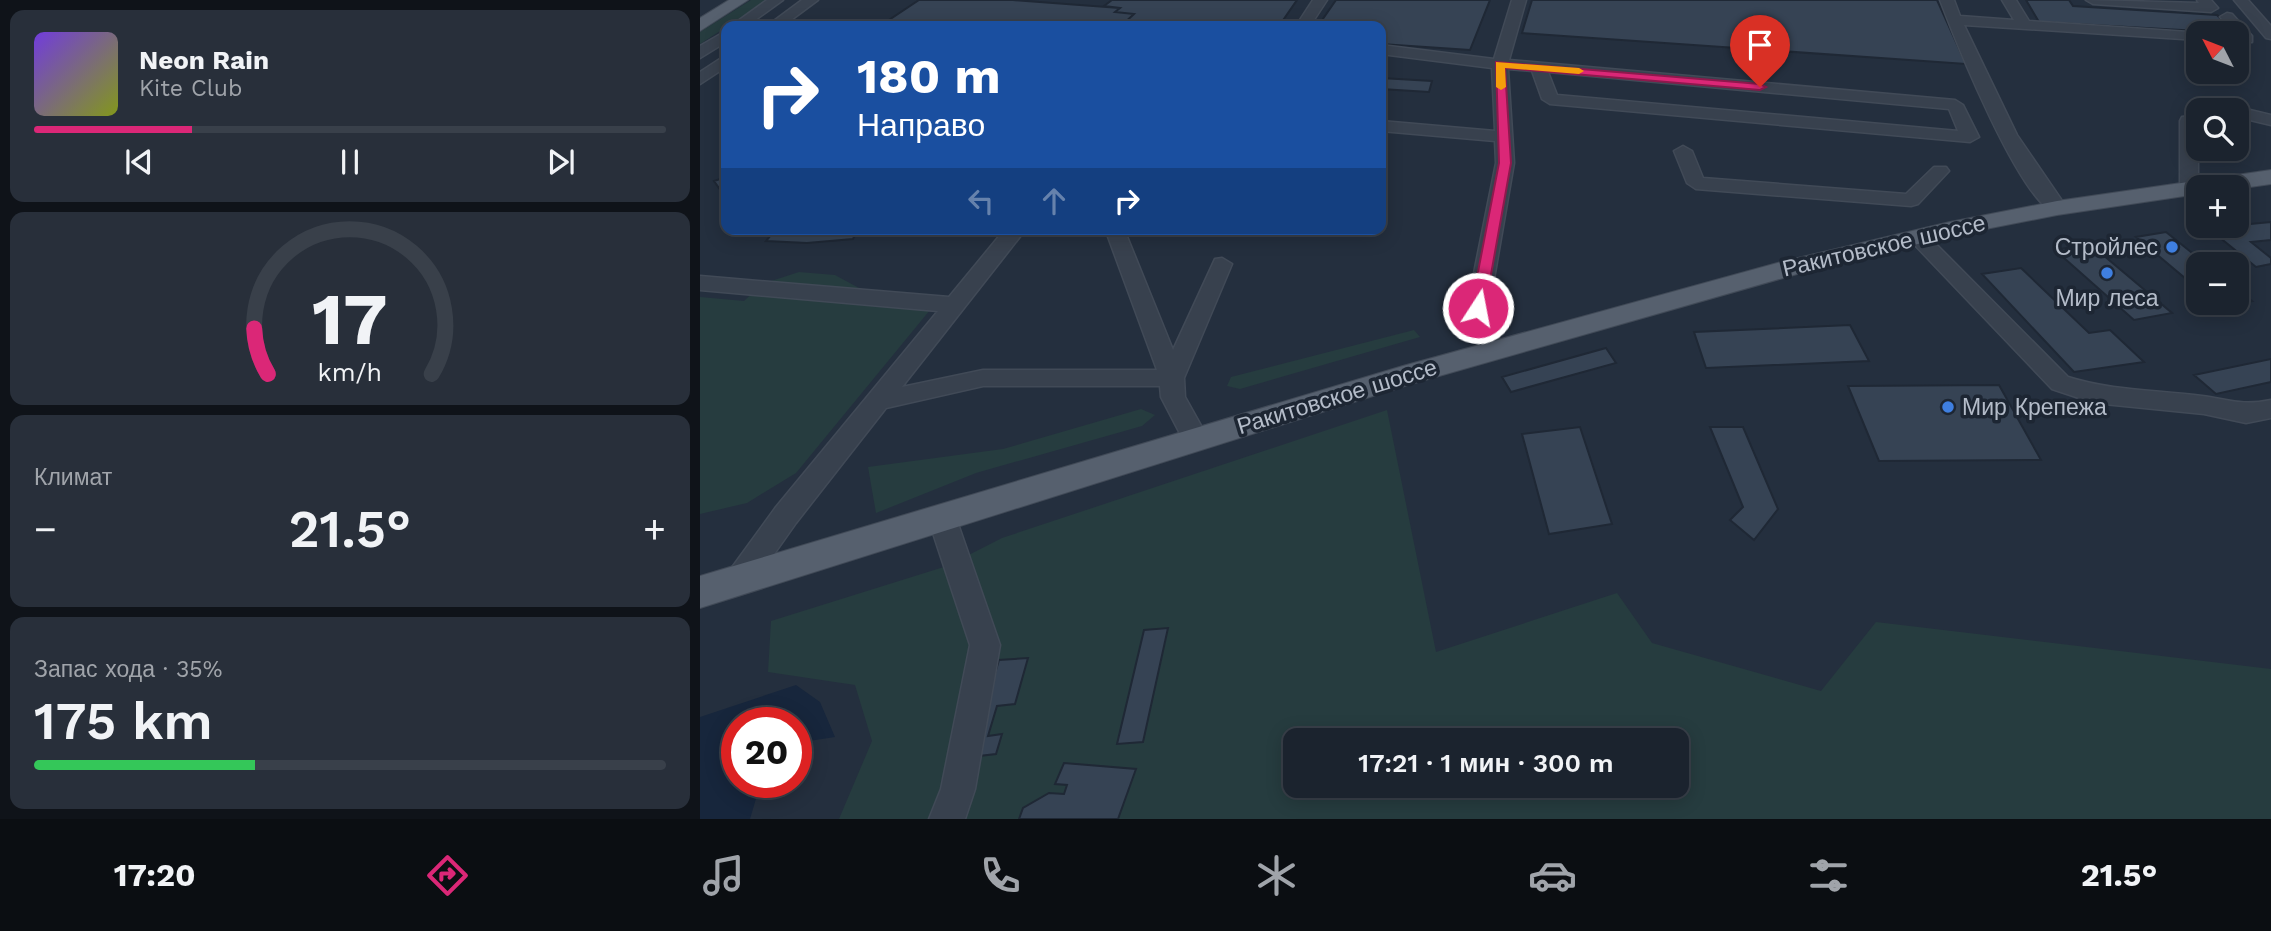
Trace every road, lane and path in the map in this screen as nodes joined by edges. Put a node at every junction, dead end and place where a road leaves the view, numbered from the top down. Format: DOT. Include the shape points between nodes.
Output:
graph roads {
  1 [pos="708,0"];
  2 [pos="740,0"];
  3 [pos="775,0"];
  4 [pos="811,0"];
  5 [pos="1320,0"];
  6 [pos="1519,0"];
  7 [pos="1947,0"];
  8 [pos="2009,0"];
  9 [pos="2093,0"];
  10 [pos="2204,0"];
  11 [pos="2241,0"];
  12 [pos="700,5"];
  13 [pos="2227,17"];
  14 [pos="1954,20"];
  15 [pos="745,21"];
  16 [pos="781,21"];
  17 [pos="1306,21"];
  18 [pos="2231,21"];
  19 [pos="2024,24"];
  20 [pos="700,26"];
  21 [pos="2186,35"];
  22 [pos="2271,35"];
  23 [pos="721,38"];
  24 [pos="1386,50"];
  25 [pos="700,53"];
  26 [pos="1500,64"];
  27 [pos="721,66"];
  28 [pos="1538,67"];
  29 [pos="700,79"];
  30 [pos="2249,115"];
  31 [pos="2271,120"];
  32 [pos="1386,126"];
  33 [pos="1505,137"];
  34 [pos="1683,151"];
  35 [pos="1940,171"];
  36 [pos="2271,177"];
  37 [pos="2249,180"];
  38 [pos="2186,188"];
  39 [pos="2057,208"];
  40 [pos="1011,235"];
  41 [pos="1117,235"];
  42 [pos="1918,237"];
  43 [pos="1222,264"];
  44 [pos="700,283"];
  45 [pos="955,305"];
  46 [pos="1492,349"];
  47 [pos="1172,378"];
  48 [pos="877,401"];
  49 [pos="2271,409"];
  50 [pos="1196,440"];
  51 [pos="942,518"];
  52 [pos="738,582"];
  53 [pos="700,592"];
  54 [pos="947,819"];
  1 -- 12 [label="main road"];
  2 -- 20 [label="main road"];
  3 -- 4 [label="street"];
  3 -- 15 [label="street"];
  4 -- 16 [label="street"];
  5 -- 17 [label="street"];
  6 -- 26 [label="street"];
  7 -- 14 [label="street"];
  8 -- 19 [label="street"];
  9 -- 10 [label="street" via="2211,8"];
  11 -- 22 [label="street"];
  13 -- 18 [label="street"];
  14 -- 19 [label="street"];
  14 -- 39 [label="street" via="2033,178"];
  19 -- 21 [label="street"];
  23 -- 25 [label="street"];
  24 -- 26 [label="street"];
  26 -- 28 [label="street"];
  26 -- 33 [label="street"];
  27 -- 29 [label="street"];
  28 -- 28 [label="street" via="1955,105 1970,137 1550,99"];
  30 -- 31 [label="street"];
  32 -- 33 [label="street"];
  33 -- 46 [label="street" via="1505,163 1478,308"];
  34 -- 35 [label="street" via="1696,183 1910,200"];
  36 -- 37 [label="main road, Ракитовское шоссе"];
  38 -- 39 [label="main road, Ракитовское шоссе"];
  39 -- 42 [label="main road, Ракитовское шоссе"];
  40 -- 45 [label="street"];
  41 -- 47 [label="street"];
  42 -- 46 [label="main road, Ракитовское шоссе"];
  42 -- 49 [label="street" via="2060,383 2094,394 2170,400 2246,414"];
  43 -- 47 [label="street"];
  44 -- 45 [label="street"];
  45 -- 48 [label="street"];
  46 -- 50 [label="main road, Ракитовское шоссе"];
  47 -- 48 [label="street" via="983,378"];
  47 -- 50 [label="street" via="1173,397"];
  48 -- 52 [label="street"];
  50 -- 51 [label="main road, Ракитовское шоссе"];
  51 -- 52 [label="main road, Ракитовское шоссе"];
  51 -- 54 [label="street" via="985,645 958,789"];
  52 -- 53 [label="main road, Ракитовское шоссе"];
}
